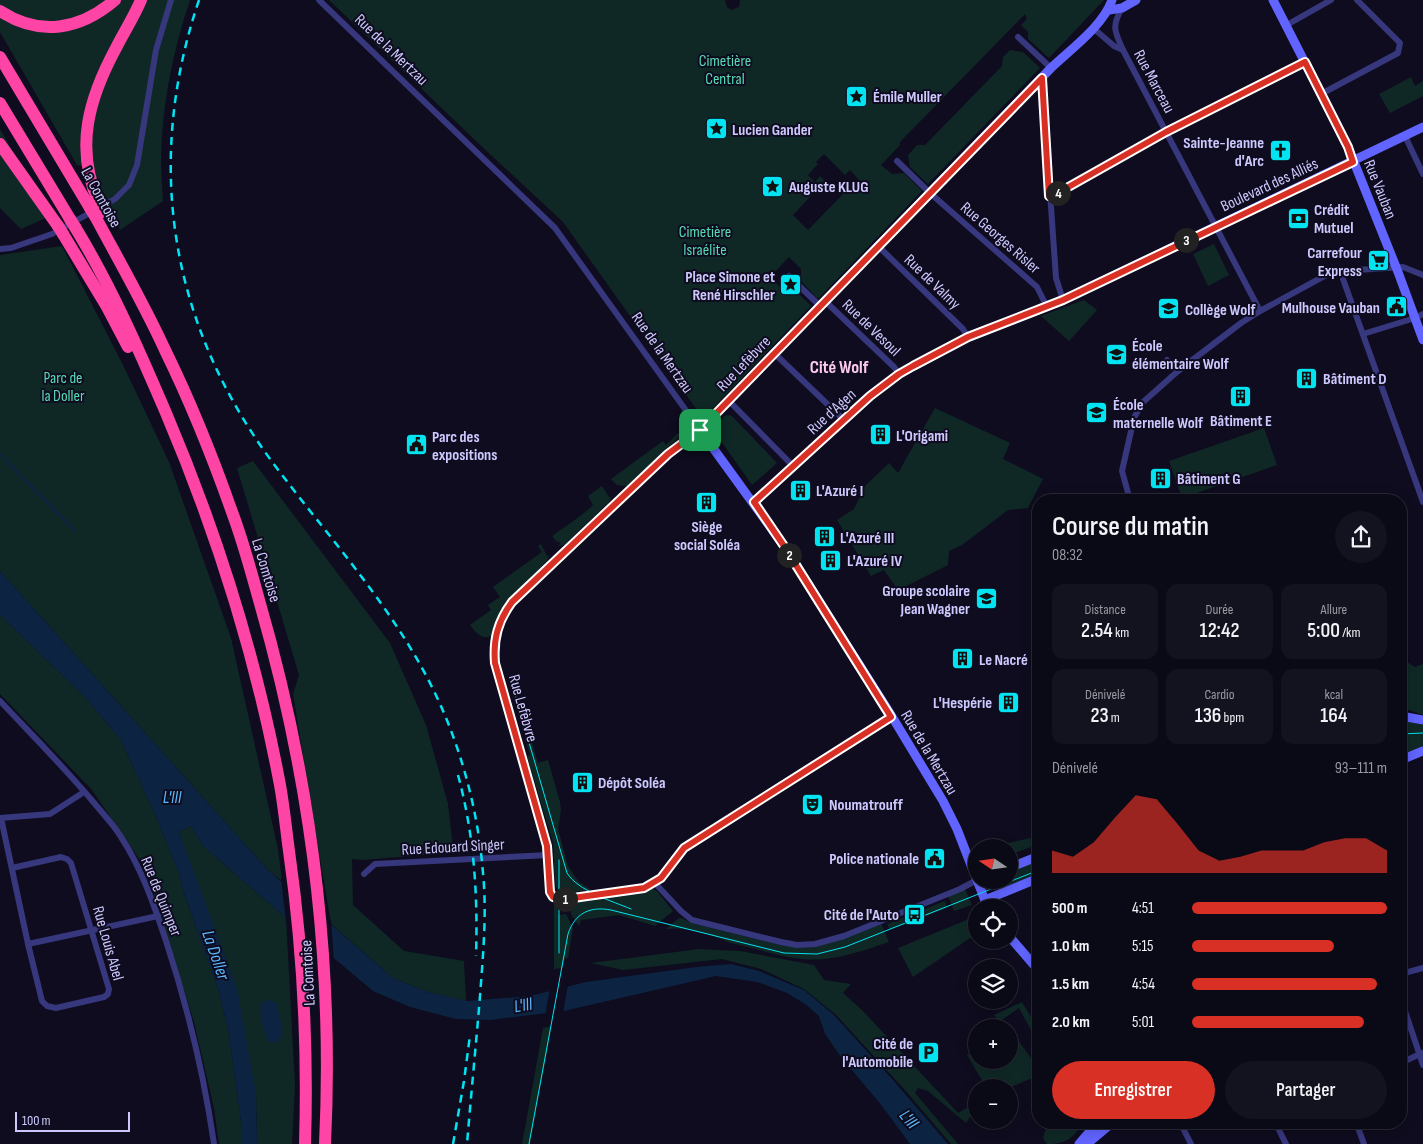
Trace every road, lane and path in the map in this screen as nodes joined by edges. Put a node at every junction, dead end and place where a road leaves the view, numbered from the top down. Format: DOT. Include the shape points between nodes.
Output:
graph roads {
  1 [pos="115,0"];
  2 [pos="141,0"];
  3 [pos="170,0"];
  4 [pos="319,0"];
  5 [pos="1112,0"];
  6 [pos="1136,0"];
  7 [pos="1273,0"];
  8 [pos="1331,0"];
  9 [pos="1357,0"];
  10 [pos="1122,8"];
  11 [pos="1109,10"];
  12 [pos="0,11"];
  13 [pos="1286,26"];
  14 [pos="1093,28"];
  15 [pos="1018,37"];
  16 [pos="1123,50"];
  17 [pos="0,57"];
  18 [pos="1305,62"];
  19 [pos="1051,68"];
  20 [pos="1042,78"];
  21 [pos="1321,94"];
  22 [pos="0,103"];
  23 [pos="1423,127"];
  24 [pos="1166,132"];
  25 [pos="1405,136"];
  26 [pos="0,144"];
  27 [pos="898,161"];
  28 [pos="1353,162"];
  29 [pos="1423,174"];
  30 [pos="930,193"];
  31 [pos="1049,196"];
  32 [pos="97,210"];
  33 [pos="1216,226"];
  34 [pos="878,246"];
  35 [pos="0,249"];
  36 [pos="1396,267"];
  37 [pos="1342,271"];
  38 [pos="1423,275"];
  39 [pos="788,276"];
  40 [pos="1063,300"];
  41 [pos="822,304"];
  42 [pos="1047,307"];
  43 [pos="1260,311"];
  44 [pos="1419,316"];
  45 [pos="1363,334"];
  46 [pos="968,337"];
  47 [pos="1423,340"];
  48 [pos="774,353"];
  49 [pos="1167,360"];
  50 [pos="1178,371"];
  51 [pos="899,374"];
  52 [pos="152,381"];
  53 [pos="728,400"];
  54 [pos="844,420"];
  55 [pos="700,430"];
  56 [pos="793,466"];
  57 [pos="1128,494"];
  58 [pos="754,502"];
  59 [pos="1423,502"];
  60 [pos="0,701"];
  61 [pos="891,717"];
  62 [pos="1407,717"];
  63 [pos="1423,720"];
  64 [pos="1423,751"];
  65 [pos="1407,758"];
  66 [pos="84,792"];
  67 [pos="1,818"];
  68 [pos="549,855"];
  69 [pos="968,856"];
  70 [pos="1032,859"];
  71 [pos="1018,864"];
  72 [pos="12,868"];
  73 [pos="364,874"];
  74 [pos="1032,881"];
  75 [pos="655,883"];
  76 [pos="968,884"];
  77 [pos="996,899"];
  78 [pos="158,916"];
  79 [pos="92,930"];
  80 [pos="28,944"];
  81 [pos="1018,946"];
  82 [pos="1032,962"];
  83 [pos="1423,968"];
  84 [pos="1407,972"];
  85 [pos="1407,1016"];
  86 [pos="1421,1054"];
  87 [pos="1407,1060"];
  88 [pos="1423,1065"];
  89 [pos="1092,1129"];
  90 [pos="1105,1129"];
  91 [pos="1184,1129"];
  92 [pos="1278,1129"];
  93 [pos="1359,1129"];
  94 [pos="214,1144"];
  95 [pos="305,1144"];
  96 [pos="325,1144"];
  97 [pos="1079,1144"];
  98 [pos="1087,1144"];
  99 [pos="1191,1144"];
  100 [pos="1286,1144"];
  101 [pos="1364,1144"];
  1 -- 12 [label="highway" via="86,20 57,27 26,24"];
  2 -- 32 [label="highway" via="98,84 87,121 86,157"];
  3 -- 35 [label="street" via="154,58 137,166 129,185 115,199 52,234"];
  4 -- 55 [label="street, Rue de la Mertzau" via="555,228"];
  5 -- 11 [label="main road"];
  6 -- 10 [label="main road"];
  7 -- 13 [label="main road, Rue Vauban"];
  8 -- 13 [label="street"];
  9 -- 21 [label="street" via="1400,43 1400,48 1398,53"];
  10 -- 11 [label="main road"];
  10 -- 16 [label="street, Rue Marceau" via="1114,31"];
  11 -- 14 [label="main road, Rue Lefèbvre"];
  13 -- 18 [label="main road, Rue Vauban"];
  14 -- 16 [label="street, Rue Marceau"];
  14 -- 19 [label="main road, Rue Lefèbvre"];
  15 -- 19 [label="street"];
  16 -- 24 [label="street, Rue Marceau"];
  17 -- 32 [label="highway, La Comtoise"];
  18 -- 21 [label="main road, Rue Vauban"];
  18 -- 24 [label="street"];
  19 -- 20 [label="main road, Rue Lefèbvre"];
  20 -- 30 [label="main road, Rue Lefèbvre"];
  20 -- 31 [label="street"];
  21 -- 28 [label="main road, Rue Vauban"];
  22 -- 52 [label="highway, La Comtoise" via="118,307"];
  23 -- 25 [label="main road, Boulevard des Alliés"];
  24 -- 31 [label="street"];
  24 -- 33 [label="street, Rue Marceau"];
  25 -- 28 [label="main road, Boulevard des Alliés"];
  25 -- 29 [label="street"];
  26 -- 52 [label="highway" via="60,230 132,355"];
  27 -- 30 [label="street, Rue Georges Risler"];
  28 -- 33 [label="main road, Boulevard des Alliés"];
  28 -- 36 [label="main road, Rue Vauban"];
  30 -- 34 [label="main road, Rue Lefèbvre"];
  30 -- 42 [label="street, Rue Georges Risler" via="1038,286"];
  31 -- 40 [label="street" via="1056,278"];
  32 -- 96 [label="highway, La Comtoise" via="165,348 233,512 286,700 316,880 324,981"];
  33 -- 40 [label="main road, Boulevard des Alliés"];
  33 -- 43 [label="street, Rue Marceau"];
  34 -- 41 [label="main road, Rue Lefèbvre"];
  34 -- 46 [label="street, Rue de Valmy" via="964,329"];
  36 -- 37 [label="street"];
  36 -- 38 [label="street"];
  36 -- 44 [label="main road, Rue Vauban"];
  37 -- 43 [label="street" via="1330,274"];
  37 -- 45 [label="street"];
  39 -- 41 [label="street, Rue de Vesoul"];
  40 -- 42 [label="main road, Boulevard des Alliés"];
  41 -- 48 [label="main road, Rue Lefèbvre"];
  41 -- 51 [label="street, Rue de Vesoul"];
  42 -- 46 [label="main road, Rue d'Agen"];
  43 -- 50 [label="street"];
  44 -- 45 [label="street"];
  44 -- 47 [label="main road, Rue Vauban"];
  45 -- 59 [label="street"];
  46 -- 51 [label="main road, Rue d'Agen"];
  48 -- 53 [label="main road, Rue Lefèbvre"];
  48 -- 54 [label="street"];
  49 -- 50 [label="street"];
  50 -- 57 [label="street" via="1142,403 1136,413 1122,471"];
  51 -- 54 [label="main road, Rue d'Agen"];
  52 -- 95 [label="highway, La Comtoise" via="181,448 227,574 246,637 280,786 302,961"];
  53 -- 55 [label="main road, Rue Lefèbvre"];
  53 -- 56 [label="street"];
  54 -- 56 [label="main road, Rue d'Agen"];
  55 -- 58 [label="main road, Rue de la Mertzau"];
  55 -- 68 [label="street, Rue Lefèbvre" via="668,454 520,593 499,623 494,644 495,663"];
  56 -- 58 [label="main road, Rue d'Agen"];
  58 -- 61 [label="main road, Rue de la Mertzau"];
  60 -- 66 [label="street, Rue de Quimper"];
  61 -- 69 [label="main road, Rue de la Mertzau" via="943,801"];
  61 -- 75 [label="street" via="684,848"];
  62 -- 63 [label="main road"];
  64 -- 65 [label="main road"];
  66 -- 67 [label="street" via="50,814"];
  66 -- 78 [label="street, Rue de Quimper" via="121,836"];
  67 -- 72 [label="street"];
  68 -- 73 [label="street, Rue Edouard Singer" via="375,864"];
  68 -- 75 [label="street, Rue Lefèbvre" via="550,892 557,898 638,890"];
  70 -- 71 [label="main road"];
  72 -- 79 [label="street, Rue Louis Abel" via="61,857 67,859"];
  72 -- 80 [label="street"];
  74 -- 77 [label="main road"];
  75 -- 76 [label="street" via="692,920 797,944 815,944 844,936"];
  78 -- 79 [label="street"];
  78 -- 94 [label="street, Rue de Quimper" via="190,1020"];
  79 -- 80 [label="street"];
  79 -- 80 [label="street, Rue Louis Abel" via="108,994 56,1008 42,1001"];
  81 -- 82 [label="main road"];
  83 -- 84 [label="street"];
  85 -- 86 [label="street"];
  86 -- 87 [label="street"];
  86 -- 88 [label="street"];
  89 -- 97 [label="main road"];
  90 -- 98 [label="main road"];
  91 -- 99 [label="street"];
  92 -- 100 [label="street"];
  93 -- 101 [label="street"];
}
